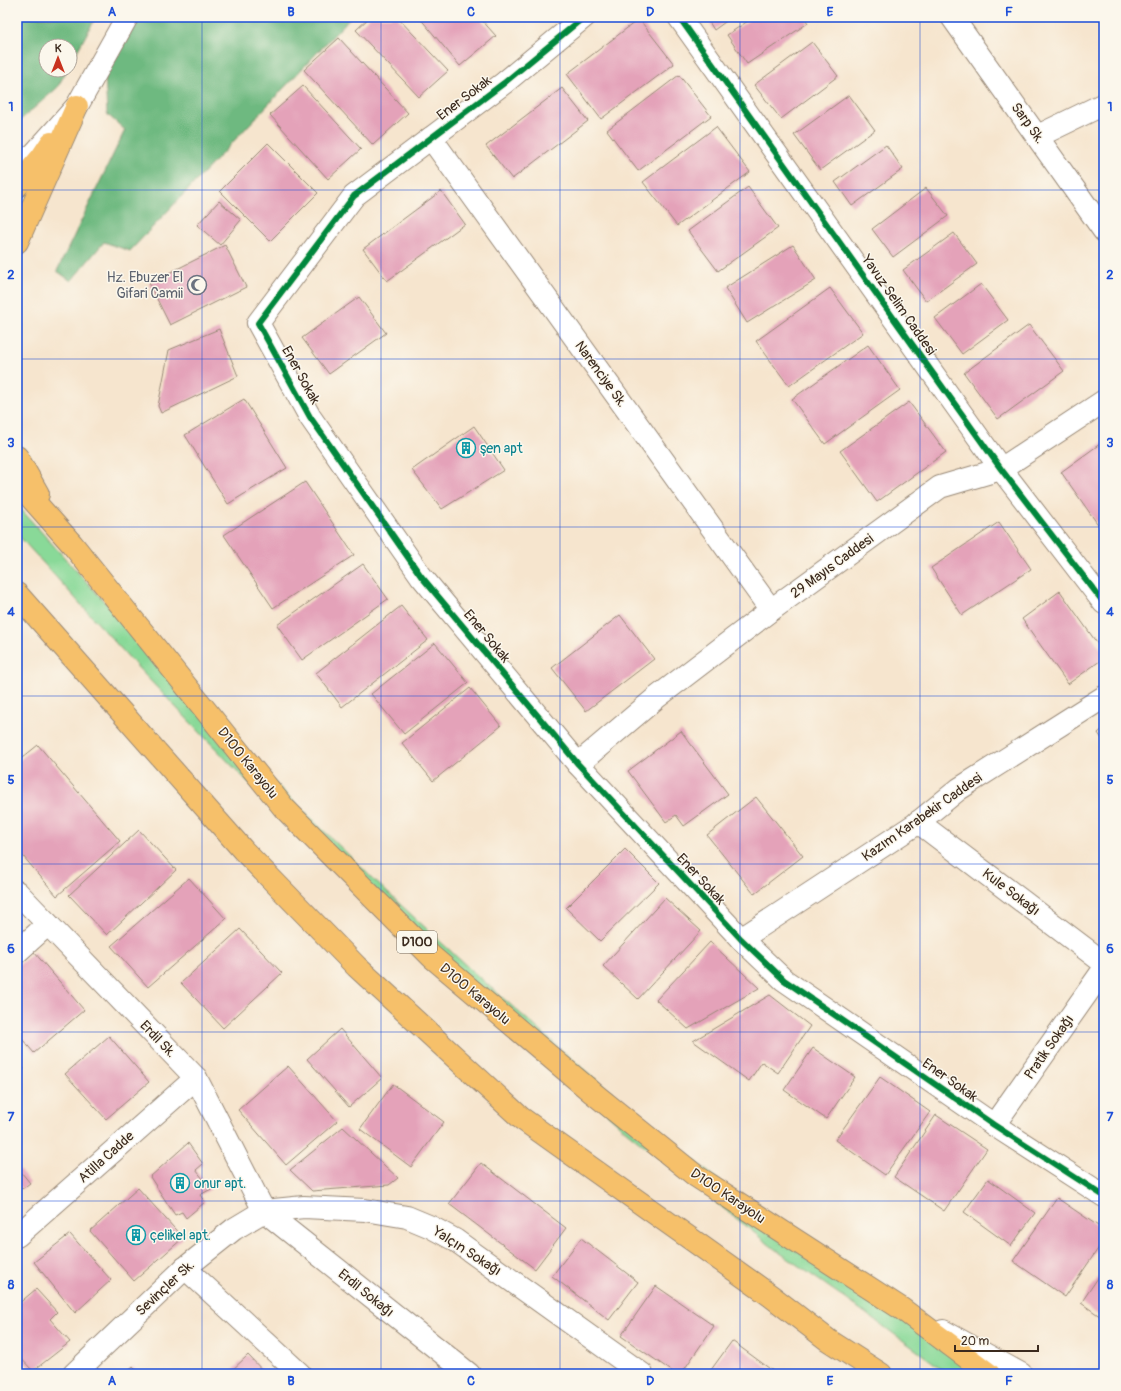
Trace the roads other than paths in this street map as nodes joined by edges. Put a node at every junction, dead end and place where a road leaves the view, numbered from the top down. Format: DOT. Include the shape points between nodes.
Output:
graph roads {
  1 [pos="127,17"];
  2 [pos="584,17"];
  3 [pos="680,17"];
  4 [pos="952,17"];
  5 [pos="1104,104"];
  6 [pos="77,106"];
  7 [pos="1038,136"];
  8 [pos="431,138"];
  9 [pos="17,166"];
  10 [pos="17,186"];
  11 [pos="1104,231"];
  12 [pos="17,242"];
  13 [pos="1104,401"];
  14 [pos="17,457"];
  15 [pos="1000,469"];
  16 [pos="17,482"];
  17 [pos="72,544"];
  18 [pos="17,594"];
  19 [pos="1104,603"];
  20 [pos="771,610"];
  21 [pos="1104,697"];
  22 [pos="578,764"];
  23 [pos="918,822"];
  24 [pos="17,892"];
  25 [pos="48,924"];
  26 [pos="740,939"];
  27 [pos="17,952"];
  28 [pos="1104,963"];
  29 [pos="1104,969"];
  30 [pos="196,1078"];
  31 [pos="994,1125"];
  32 [pos="1104,1196"];
  33 [pos="264,1211"];
  34 [pos="17,1236"];
  35 [pos="185,1268"];
  36 [pos="902,1309"];
  37 [pos="828,1340"];
  38 [pos="74,1374"];
  39 [pos="300,1374"];
  40 [pos="469,1374"];
  41 [pos="642,1374"];
  42 [pos="869,1374"];
  43 [pos="881,1374"];
  44 [pos="989,1374"];
  45 [pos="1021,1374"];
  1 -- 6 [label="street"];
  2 -- 8 [label="street, Ener Sokak" via="504,83"];
  3 -- 15 [label="street, Yavuz Selim Caddesi"];
  4 -- 7 [label="street, Sarp Sk."];
  5 -- 7 [label="street"];
  6 -- 9 [label="street" via="34,154"];
  6 -- 10 [label="highway" via="41,158"];
  6 -- 12 [label="highway"];
  7 -- 11 [label="street, Sarp Sk."];
  8 -- 20 [label="street, Narenciye Sk."];
  8 -- 22 [label="street, Ener Sokak" via="354,196 258,322 310,417 421,576"];
  13 -- 15 [label="street, 29 Mayıs Caddesi"];
  14 -- 17 [label="highway" via="48,512"];
  15 -- 19 [label="street, Yavuz Selim Caddesi"];
  15 -- 20 [label="street, 29 Mayıs Caddesi" via="940,487"];
  16 -- 17 [label="highway, D100 Karayolu / D100"];
  17 -- 36 [label="highway, D100 Karayolu / D100" via="284,808 432,957 696,1176"];
  18 -- 37 [label="highway" via="243,850 357,967 521,1118 771,1296"];
  20 -- 22 [label="street, 29 Mayıs Caddesi" via="656,698"];
  21 -- 23 [label="street, Kazım Karabekir Caddesi" via="959,789"];
  22 -- 26 [label="street, Ener Sokak"];
  23 -- 26 [label="street, Kazım Karabekir Caddesi"];
  23 -- 28 [label="street, Kule Sokağı"];
  24 -- 25 [label="street, Erdil Sk."];
  25 -- 27 [label="street"];
  25 -- 30 [label="street, Erdil Sk."];
  26 -- 31 [label="street, Ener Sokak" via="784,980"];
  29 -- 31 [label="street, Pratik Sokağı"];
  30 -- 33 [label="street, Erdil Sk."];
  30 -- 34 [label="street, Atilla Cadde"];
  31 -- 32 [label="street, Ener Sokak"];
  33 -- 35 [label="street, Sevinçler Sk." via="234,1229"];
  33 -- 40 [label="street, Erdil Sokağı"];
  33 -- 41 [label="street, Yalçın Sokağı" via="304,1207 365,1210 408,1217 432,1226"];
  35 -- 38 [label="street, Sevinçler Sk."];
  35 -- 39 [label="street"];
  36 -- 44 [label="highway, D100 Karayolu / D100"];
  36 -- 45 [label="street"];
  37 -- 42 [label="highway"];
  37 -- 43 [label="highway"];
}
